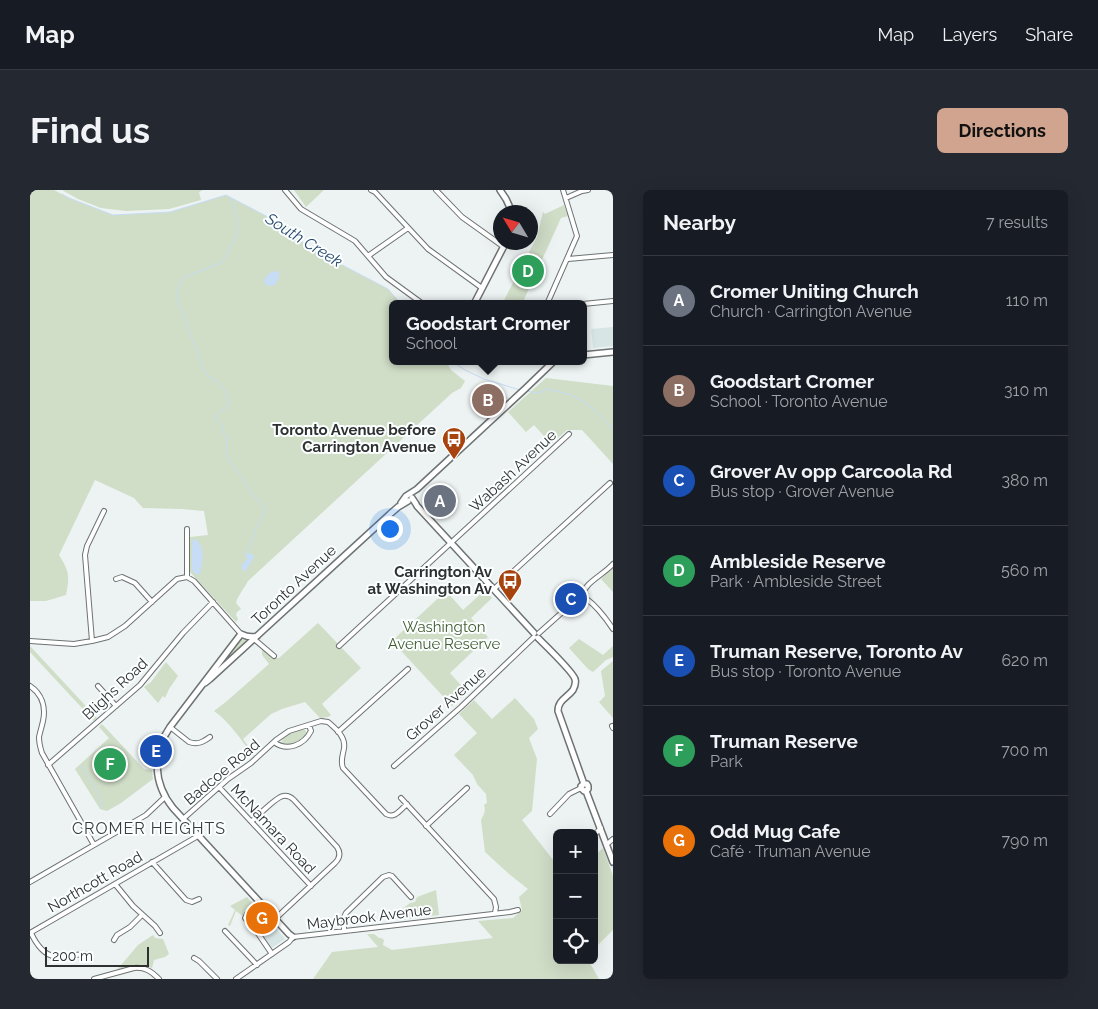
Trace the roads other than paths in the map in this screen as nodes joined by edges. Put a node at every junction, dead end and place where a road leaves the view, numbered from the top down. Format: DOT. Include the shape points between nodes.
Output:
graph roads {
  1 [pos="285,190"];
  2 [pos="371,190"];
  3 [pos="436,190"];
  4 [pos="563,190"];
  5 [pos="588,190"];
  6 [pos="502,191"];
  7 [pos="566,198"];
  8 [pos="509,205"];
  9 [pos="408,228"];
  10 [pos="493,237"];
  11 [pos="502,250"];
  12 [pos="613,255"];
  13 [pos="368,256"];
  14 [pos="568,259"];
  15 [pos="482,288"];
  16 [pos="418,300"];
  17 [pos="476,300"];
  18 [pos="549,300"];
  19 [pos="613,301"];
  20 [pos="587,304"];
  21 [pos="613,352"];
  22 [pos="587,355"];
  23 [pos="550,365"];
  24 [pos="569,434"];
  25 [pos="610,483"];
  26 [pos="409,498"];
  27 [pos="104,511"];
  28 [pos="187,529"];
  29 [pos="451,543"];
  30 [pos="613,564"];
  31 [pos="186,578"];
  32 [pos="116,579"];
  33 [pos="494,589"];
  34 [pos="581,597"];
  35 [pos="152,602"];
  36 [pos="213,602"];
  37 [pos="613,629"];
  38 [pos="241,634"];
  39 [pos="536,635"];
  40 [pos="256,638"];
  41 [pos="30,641"];
  42 [pos="92,642"];
  43 [pos="339,646"];
  44 [pos="274,656"];
  45 [pos="408,669"];
  46 [pos="205,683"];
  47 [pos="30,686"];
  48 [pos="98,686"];
  49 [pos="116,706"];
  50 [pos="309,725"];
  51 [pos="170,727"];
  52 [pos="338,732"];
  53 [pos="210,737"];
  54 [pos="274,742"];
  55 [pos="48,765"];
  56 [pos="394,766"];
  57 [pos="220,787"];
  58 [pos="467,788"];
  59 [pos="584,788"];
  60 [pos="165,797"];
  61 [pos="401,798"];
  62 [pos="406,804"];
  63 [pos="550,814"];
  64 [pos="183,819"];
  65 [pos="252,821"];
  66 [pos="426,826"];
  67 [pos="601,828"];
  68 [pos="598,831"];
  69 [pos="198,836"];
  70 [pos="613,839"];
  71 [pos="94,845"];
  72 [pos="606,845"];
  73 [pos="152,862"];
  74 [pos="613,862"];
  75 [pos="30,882"];
  76 [pos="115,884"];
  77 [pos="311,886"];
  78 [pos="411,897"];
  79 [pos="198,899"];
  80 [pos="259,902"];
  81 [pos="518,910"];
  82 [pos="142,914"];
  83 [pos="495,914"];
  84 [pos="275,919"];
  85 [pos="225,931"];
  86 [pos="344,931"];
  87 [pos="30,933"];
  88 [pos="160,933"];
  89 [pos="293,938"];
  90 [pos="114,940"];
  91 [pos="85,954"];
  92 [pos="272,954"];
  93 [pos="194,958"];
  94 [pos="257,965"];
  95 [pos="94,979"];
  96 [pos="159,979"];
  97 [pos="217,979"];
  98 [pos="236,979"];
  1 -- 13 [label="street" via="306,212 352,238"];
  2 -- 9 [label="street"];
  3 -- 10 [label="street" via="462,217"];
  4 -- 7 [label="street"];
  5 -- 7 [label="street"];
  6 -- 8 [label="street"];
  7 -- 14 [label="street" via="577,236"];
  9 -- 13 [label="street"];
  9 -- 15 [label="street" via="428,249"];
  11 -- 15 [label="street"];
  12 -- 14 [label="street"];
  13 -- 16 [label="street" via="386,277"];
  14 -- 18 [label="street"];
  15 -- 17 [label="street"];
  19 -- 20 [label="street"];
  21 -- 22 [label="street"];
  23 -- 26 [label="street, Toronto Avenue"];
  24 -- 29 [label="street, Wabash Avenue"];
  25 -- 33 [label="street"];
  26 -- 29 [label="street"];
  26 -- 40 [label="street, Toronto Avenue"];
  27 -- 42 [label="street" via="85,555"];
  28 -- 31 [label="street"];
  29 -- 33 [label="street"];
  29 -- 43 [label="street, Wabash Avenue"];
  30 -- 34 [label="street, Grover Avenue" via="585,587"];
  31 -- 35 [label="street" via="177,580"];
  31 -- 36 [label="street" via="194,581"];
  32 -- 35 [label="street" via="122,574"];
  33 -- 39 [label="street"];
  34 -- 37 [label="street" via="588,600"];
  34 -- 39 [label="street, Grover Avenue"];
  35 -- 42 [label="street" via="117,632"];
  36 -- 38 [label="street"];
  36 -- 49 [label="street, Blighs Road" via="146,679"];
  38 -- 40 [label="street"];
  38 -- 46 [label="street, Toronto Avenue"];
  39 -- 56 [label="street, Grover Avenue"];
  39 -- 59 [label="street" via="574,676 572,690 558,707"];
  40 -- 44 [label="street"];
  40 -- 46 [label="street, Toronto Avenue"];
  41 -- 42 [label="street"];
  45 -- 52 [label="street"];
  46 -- 51 [label="street, Toronto Avenue"];
  47 -- 55 [label="street" via="36,690 44,707 39,745"];
  48 -- 49 [label="street"];
  49 -- 55 [label="street, Blighs Road"];
  50 -- 52 [label="street, Badcoe Road" via="328,722"];
  50 -- 54 [label="street, Badcoe Road" via="289,731"];
  50 -- 54 [label="street, Badcoe Road" via="308,738 298,745 281,746"];
  51 -- 53 [label="street" via="193,743 204,742"];
  51 -- 60 [label="street, Toronto Avenue" via="157,762 158,780"];
  52 -- 62 [label="street" via="345,745 341,761 343,768 386,814 393,816"];
  54 -- 57 [label="street, Badcoe Road"];
  55 -- 71 [label="street"];
  57 -- 64 [label="street, Badcoe Road"];
  57 -- 65 [label="street, McNamara Road"];
  58 -- 66 [label="street"];
  59 -- 63 [label="street" via="569,794"];
  59 -- 67 [label="street"];
  60 -- 64 [label="street"];
  60 -- 71 [label="street" via="146,815"];
  61 -- 62 [label="street"];
  62 -- 66 [label="street"];
  64 -- 69 [label="street"];
  65 -- 77 [label="street, McNamara Road"];
  65 -- 77 [label="street" via="282,796 289,796 337,847 339,858"];
  66 -- 83 [label="street" via="494,899"];
  67 -- 68 [label="street"];
  67 -- 72 [label="street"];
  69 -- 73 [label="street, Northcott Road"];
  69 -- 80 [label="street"];
  70 -- 72 [label="street"];
  71 -- 75 [label="street"];
  72 -- 74 [label="street"];
  73 -- 76 [label="street, Northcott Road"];
  73 -- 79 [label="street" via="186,900"];
  76 -- 82 [label="street"];
  76 -- 87 [label="street, Northcott Road"];
  77 -- 84 [label="street"];
  78 -- 86 [label="street" via="392,876 386,876 346,913"];
  80 -- 84 [label="street"];
  80 -- 92 [label="street" via="245,918"];
  81 -- 83 [label="street, Maybrook Avenue"];
  82 -- 88 [label="street"];
  82 -- 90 [label="street"];
  83 -- 86 [label="street, Maybrook Avenue"];
  84 -- 89 [label="street"];
  85 -- 94 [label="street"];
  86 -- 89 [label="street, Maybrook Avenue"];
  87 -- 91 [label="street" via="39,948 56,958"];
  89 -- 92 [label="street, Maybrook Avenue"];
  92 -- 94 [label="street, Maybrook Avenue"];
  93 -- 97 [label="street"];
  94 -- 98 [label="street, Maybrook Avenue"];
  95 -- 96 [label="street" via="140,967"];
}
